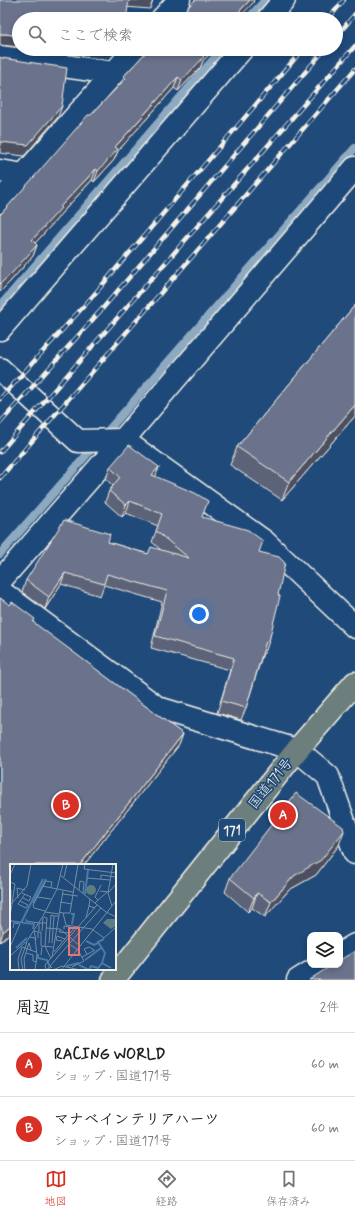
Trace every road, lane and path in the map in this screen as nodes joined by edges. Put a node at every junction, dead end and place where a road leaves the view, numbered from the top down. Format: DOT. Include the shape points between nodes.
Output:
graph roads {
  1 [pos="179,0"];
  2 [pos="284,0"];
  3 [pos="168,12"];
  4 [pos="274,12"];
  5 [pos="129,56"];
  6 [pos="236,56"];
  7 [pos="0,57"];
  8 [pos="113,73"];
  9 [pos="355,168"];
  10 [pos="0,172"];
  11 [pos="24,175"];
  12 [pos="0,202"];
  13 [pos="0,330"];
  14 [pos="0,369"];
  15 [pos="117,440"];
  16 [pos="0,581"];
  17 [pos="0,591"];
  18 [pos="355,627"];
  19 [pos="355,683"];
  20 [pos="297,750"];
  21 [pos="355,853"];
  22 [pos="355,945"];
  23 [pos="343,952"];
  24 [pos="317,968"];
  25 [pos="113,980"];
  26 [pos="298,980"];
  1 -- 3 [label="street"];
  2 -- 4 [label="street"];
  5 -- 8 [label="street"];
  6 -- 13 [label="street"];
  7 -- 8 [label="street"];
  8 -- 11 [label="street"];
  9 -- 15 [label="street"];
  10 -- 11 [label="street"];
  11 -- 12 [label="street"];
  14 -- 15 [label="street" via="78,441"];
  15 -- 16 [label="street"];
  15 -- 18 [label="street" via="265,542"];
  17 -- 20 [label="street" via="158,708"];
  19 -- 20 [label="highway, 国道171号 / 171"];
  20 -- 21 [label="street" via="328,776"];
  20 -- 25 [label="highway, 国道171号 / 171"];
  22 -- 23 [label="street"];
  24 -- 26 [label="street"];
}
